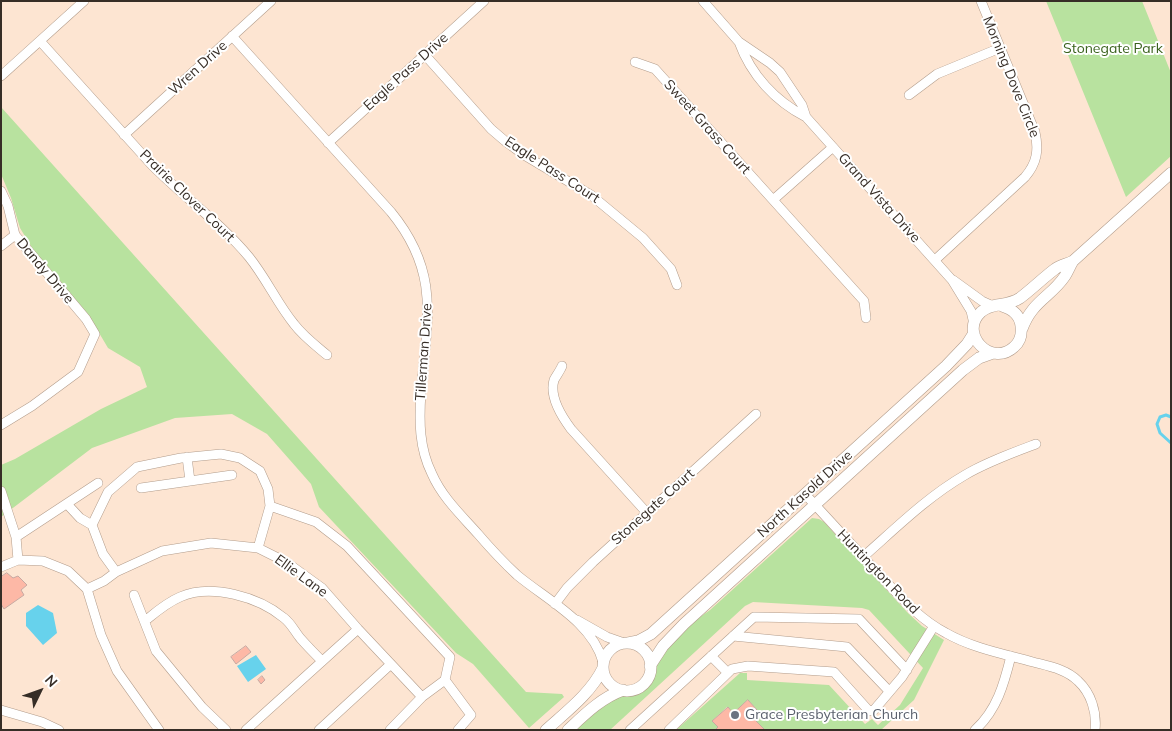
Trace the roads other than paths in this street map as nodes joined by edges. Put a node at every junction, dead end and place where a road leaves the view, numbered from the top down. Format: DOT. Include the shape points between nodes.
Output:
graph roads {
  1 [pos="84,1"];
  2 [pos="271,1"];
  3 [pos="484,1"];
  4 [pos="703,1"];
  5 [pos="981,1"];
  6 [pos="232,36"];
  7 [pos="40,41"];
  8 [pos="739,42"];
  9 [pos="1000,48"];
  10 [pos="425,55"];
  11 [pos="635,62"];
  12 [pos="1,76"];
  13 [pos="909,95"];
  14 [pos="806,117"];
  15 [pos="124,135"];
  16 [pos="328,143"];
  17 [pos="833,147"];
  18 [pos="1171,173"];
  19 [pos="1,191"];
  20 [pos="773,200"];
  21 [pos="15,235"];
  22 [pos="1,246"];
  23 [pos="935,260"];
  24 [pos="1073,261"];
  25 [pos="952,280"];
  26 [pos="677,285"];
  27 [pos="997,306"];
  28 [pos="866,318"];
  29 [pos="974,329"];
  30 [pos="1022,329"];
  31 [pos="993,353"];
  32 [pos="327,355"];
  33 [pos="562,366"];
  34 [pos="756,414"];
  35 [pos="1,425"];
  36 [pos="1036,444"];
  37 [pos="187,457"];
  38 [pos="232,475"];
  39 [pos="190,481"];
  40 [pos="98,483"];
  41 [pos="141,488"];
  42 [pos="1,491"];
  43 [pos="805,494"];
  44 [pos="67,504"];
  45 [pos="815,505"];
  46 [pos="270,506"];
  47 [pos="647,513"];
  48 [pos="92,525"];
  49 [pos="16,537"];
  50 [pos="258,548"];
  51 [pos="863,557"];
  52 [pos="18,560"];
  53 [pos="1,567"];
  54 [pos="116,572"];
  55 [pos="87,589"];
  56 [pos="134,595"];
  57 [pos="555,604"];
  58 [pos="572,618"];
  59 [pos="145,621"];
  60 [pos="934,626"];
  61 [pos="358,629"];
  62 [pos="733,636"];
  63 [pos="626,643"];
  64 [pos="711,656"];
  65 [pos="1011,656"];
  66 [pos="322,661"];
  67 [pos="391,664"];
  68 [pos="603,665"];
  69 [pos="650,666"];
  70 [pos="907,670"];
  71 [pos="728,673"];
  72 [pos="445,680"];
  73 [pos="623,690"];
  74 [pos="890,692"];
  75 [pos="422,697"];
  76 [pos="1,710"];
  77 [pos="392,729"];
  78 [pos="59,730"];
  79 [pos="160,730"];
  80 [pos="226,730"];
  81 [pos="246,730"];
  82 [pos="319,730"];
  83 [pos="458,730"];
  84 [pos="546,730"];
  85 [pos="568,730"];
  86 [pos="630,730"];
  87 [pos="669,730"];
  88 [pos="975,730"];
  89 [pos="1095,730"];
  1 -- 7 [label="street"];
  2 -- 6 [label="street, Wren Drive"];
  3 -- 10 [label="street, Eagle Pass Drive"];
  4 -- 8 [label="street, Grand Vista Drive"];
  5 -- 9 [label="street, Morning Dove Circle"];
  6 -- 15 [label="street, Wren Drive"];
  6 -- 16 [label="street, Tillerman Drive"];
  7 -- 12 [label="street"];
  7 -- 15 [label="street, Prairie Clover Court"];
  8 -- 14 [label="street, Grand Vista Drive" via="764,86"];
  8 -- 14 [label="street, Grand Vista Drive" via="780,72 802,105"];
  9 -- 13 [label="street" via="937,74"];
  9 -- 23 [label="street, Morning Dove Circle" via="1035,132 1036,160 1025,177"];
  10 -- 16 [label="street, Eagle Pass Drive"];
  10 -- 26 [label="street, Eagle Pass Court" via="505,141 591,195 643,238 671,269"];
  11 -- 20 [label="street, Sweet Grass Court" via="655,69"];
  14 -- 17 [label="street, Grand Vista Drive"];
  15 -- 32 [label="street, Prairie Clover Court" via="168,181 234,241 262,275 293,323"];
  16 -- 57 [label="street, Tillerman Drive" via="403,227 420,258 428,309 420,429 431,474 449,502 502,561"];
  17 -- 20 [label="street"];
  17 -- 23 [label="street, Grand Vista Drive"];
  18 -- 24 [label="main road"];
  19 -- 21 [label="street, Dandy Drive"];
  20 -- 28 [label="street, Sweet Grass Court" via="864,301"];
  21 -- 22 [label="street"];
  21 -- 35 [label="street, Dandy Drive" via="95,334 78,372"];
  23 -- 25 [label="street, Grand Vista Drive"];
  24 -- 27 [label="main road" via="1056,268 1017,300"];
  24 -- 30 [label="main road" via="1064,277 1033,308"];
  25 -- 27 [label="street, Grand Vista Drive" via="982,301"];
  25 -- 29 [label="street, Grand Vista Drive" via="971,311"];
  27 -- 29 [label="main road" via="980,312"];
  27 -- 30 [label="main road" via="1014,311"];
  29 -- 31 [label="main road" via="980,346"];
  29 -- 43 [label="main road, North Kasold Drive" via="967,344 946,366"];
  30 -- 31 [label="main road" via="1013,348"];
  31 -- 45 [label="main road, North Kasold Drive" via="973,362"];
  33 -- 47 [label="street" via="553,391 563,417"];
  34 -- 47 [label="street, Stonegate Court"];
  36 -- 51 [label="street" via="996,459 941,490"];
  37 -- 39 [label="street"];
  37 -- 46 [label="street" via="221,454 240,458 260,471 268,489"];
  37 -- 48 [label="street" via="137,467 108,492"];
  38 -- 39 [label="street"];
  39 -- 41 [label="street"];
  40 -- 44 [label="street"];
  42 -- 49 [label="street"];
  43 -- 45 [label="street, Huntington Road"];
  43 -- 63 [label="main road, North Kasold Drive" via="651,634"];
  44 -- 48 [label="street"];
  44 -- 49 [label="street"];
  45 -- 51 [label="street, Huntington Road"];
  45 -- 69 [label="main road, North Kasold Drive" via="674,634"];
  46 -- 50 [label="street"];
  46 -- 72 [label="street" via="316,522 347,546 450,657"];
  47 -- 57 [label="street, Stonegate Court" via="593,562"];
  48 -- 54 [label="street" via="103,554"];
  49 -- 52 [label="street"];
  50 -- 54 [label="street, Ellie Lane" via="211,543 162,551"];
  50 -- 61 [label="street, Ellie Lane" via="286,562 322,588"];
  51 -- 60 [label="street, Huntington Road" via="907,604"];
  52 -- 53 [label="street"];
  52 -- 55 [label="street" via="43,561 68,571"];
  54 -- 55 [label="street, Ellie Lane"];
  55 -- 79 [label="street" via="101,635 117,671"];
  56 -- 59 [label="street"];
  57 -- 58 [label="street, Tillerman Drive"];
  58 -- 63 [label="street, Tillerman Drive" via="607,637"];
  58 -- 68 [label="street, Tillerman Drive" via="600,650"];
  59 -- 66 [label="street" via="181,596 201,592 245,596 268,606 286,619"];
  59 -- 80 [label="street" via="156,651 202,707"];
  60 -- 65 [label="street, Huntington Road" via="962,641"];
  60 -- 70 [label="street"];
  61 -- 66 [label="street"];
  61 -- 67 [label="street, Ellie Lane"];
  62 -- 64 [label="street"];
  62 -- 70 [label="street" via="754,617 860,619"];
  62 -- 74 [label="street" via="847,647"];
  63 -- 68 [label="main road" via="610,650"];
  63 -- 69 [label="main road" via="644,650"];
  64 -- 71 [label="street"];
  64 -- 86 [label="street"];
  65 -- 88 [label="street" via="997,702"];
  65 -- 89 [label="street, Huntington Road" via="1069,674 1092,703"];
  66 -- 81 [label="street"];
  67 -- 75 [label="street, Ellie Lane"];
  67 -- 82 [label="street"];
  68 -- 73 [label="main road" via="609,683"];
  68 -- 84 [label="main road" via="596,681 582,697"];
  69 -- 73 [label="main road" via="644,684 633,690"];
  70 -- 74 [label="street"];
  71 -- 74 [label="street" via="748,666 834,672 869,711 874,710"];
  71 -- 87 [label="street"];
  72 -- 75 [label="street"];
  72 -- 83 [label="street" via="471,715"];
  73 -- 85 [label="main road" via="602,700"];
  75 -- 77 [label="street"];
  76 -- 78 [label="street"];
}
